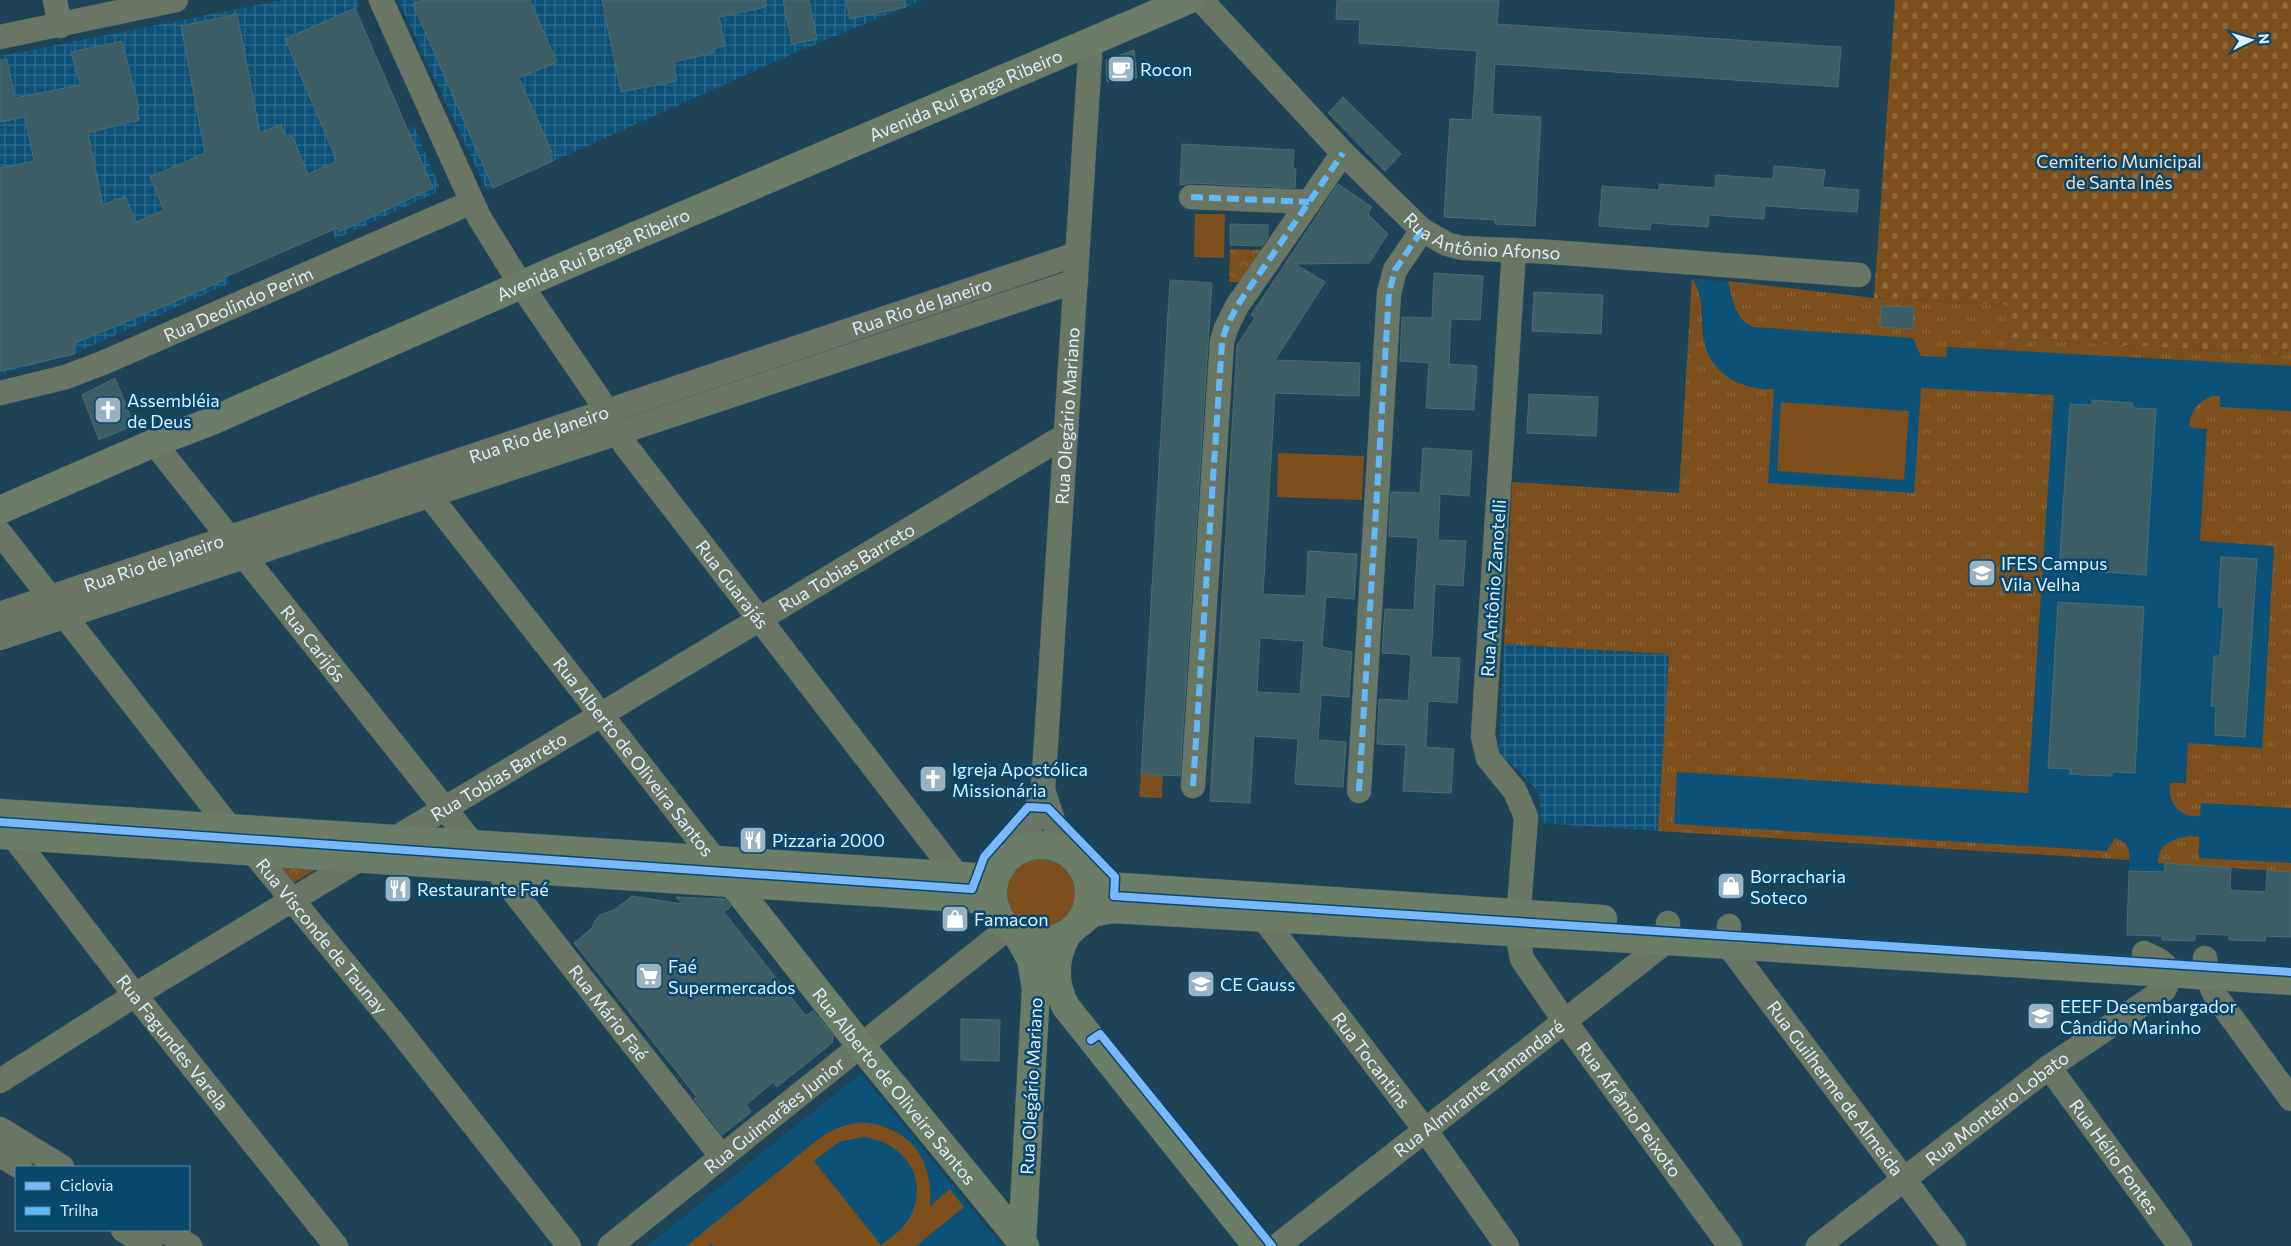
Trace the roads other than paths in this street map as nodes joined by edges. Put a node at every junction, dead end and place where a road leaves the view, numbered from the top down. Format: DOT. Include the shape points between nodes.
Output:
graph roads {
  1 [pos="54,0"];
  2 [pos="176,0"];
  3 [pos="381,0"];
  4 [pos="1188,0"];
  5 [pos="1201,0"];
  6 [pos="60,26"];
  7 [pos="0,37"];
  8 [pos="1090,42"];
  9 [pos="1343,153"];
  10 [pos="1191,197"];
  11 [pos="1309,202"];
  12 [pos="473,205"];
  13 [pos="1422,230"];
  14 [pos="1514,250"];
  15 [pos="1077,254"];
  16 [pos="1858,275"];
  17 [pos="1076,281"];
  18 [pos="521,285"];
  19 [pos="0,393"];
  20 [pos="608,412"];
  21 [pos="618,433"];
  22 [pos="1066,435"];
  23 [pos="154,443"];
  24 [pos="413,476"];
  25 [pos="430,496"];
  26 [pos="0,510"];
  27 [pos="0,533"];
  28 [pos="229,538"];
  29 [pos="245,558"];
  30 [pos="50,597"];
  31 [pos="0,614"];
  32 [pos="65,616"];
  33 [pos="759,619"];
  34 [pos="0,638"];
  35 [pos="600,715"];
  36 [pos="1193,786"];
  37 [pos="1043,790"];
  38 [pos="1359,792"];
  39 [pos="444,808"];
  40 [pos="0,813"];
  41 [pos="230,828"];
  42 [pos="7,836"];
  43 [pos="394,839"];
  44 [pos="472,844"];
  45 [pos="253,852"];
  46 [pos="360,859"];
  47 [pos="714,860"];
  48 [pos="1006,861"];
  49 [pos="1080,865"];
  50 [pos="495,868"];
  51 [pos="957,875"];
  52 [pos="733,884"];
  53 [pos="293,901"];
  54 [pos="1261,908"];
  55 [pos="1517,923"];
  56 [pos="1007,925"];
  57 [pos="1074,928"];
  58 [pos="1667,932"];
  59 [pos="1728,936"];
  60 [pos="2144,953"];
  61 [pos="2291,963"];
  62 [pos="2206,967"];
  63 [pos="2169,973"];
  64 [pos="2291,981"];
  65 [pos="135,995"];
  66 [pos="1564,1020"];
  67 [pos="1077,1022"];
  68 [pos="1034,1028"];
  69 [pos="861,1046"];
  70 [pos="2050,1067"];
  71 [pos="0,1081"];
  72 [pos="2291,1099"];
  73 [pos="0,1129"];
  74 [pos="1426,1131"];
  75 [pos="0,1156"];
  76 [pos="722,1157"];
  77 [pos="18,1166"];
  78 [pos="60,1166"];
  79 [pos="1904,1179"];
  80 [pos="125,1231"];
  81 [pos="166,1231"];
  82 [pos="1024,1244"];
  83 [pos="150,1246"];
  84 [pos="190,1246"];
  85 [pos="336,1246"];
  86 [pos="568,1246"];
  87 [pos="610,1246"];
  88 [pos="1257,1246"];
  89 [pos="1277,1246"];
  90 [pos="1507,1246"];
  91 [pos="1730,1246"];
  92 [pos="1818,1246"];
  93 [pos="1954,1246"];
  94 [pos="2180,1246"];
  1 -- 6 [label="street"];
  2 -- 6 [label="street"];
  3 -- 12 [label="street, Rua Guarajás"];
  4 -- 8 [label="main road, Avenida Rui Braga Ribeiro"];
  5 -- 9 [label="street, Rua Antônio Afonso"];
  6 -- 7 [label="street"];
  8 -- 15 [label="street, Rua Olegário Mariano"];
  8 -- 18 [label="main road, Avenida Rui Braga Ribeiro"];
  9 -- 11 [label="street"];
  9 -- 13 [label="street, Rua Antônio Afonso"];
  10 -- 11 [label="street"];
  11 -- 36 [label="street" via="1237,306 1222,342"];
  12 -- 18 [label="street, Rua Guarajás"];
  12 -- 19 [label="street, Rua Deolindo Perim" via="105,362"];
  13 -- 14 [label="street, Rua Antônio Afonso" via="1434,239 1462,248"];
  13 -- 38 [label="street" via="1395,270 1389,294"];
  14 -- 16 [label="street, Rua Antônio Afonso"];
  14 -- 55 [label="street, Rua Antônio Zanotelli" via="1483,736 1488,758 1516,791 1526,817"];
  15 -- 17 [label="street, Rua Olegário Mariano"];
  15 -- 20 [label="street, Rua Rio de Janeiro"];
  17 -- 21 [label="street, Rua Rio de Janeiro"];
  17 -- 22 [label="street, Rua Olegário Mariano"];
  18 -- 20 [label="street, Rua Guarajás"];
  18 -- 23 [label="main road, Avenida Rui Braga Ribeiro" via="207,423"];
  20 -- 21 [label="street, Rua Guarajás"];
  20 -- 24 [label="street, Rua Rio de Janeiro"];
  21 -- 25 [label="street, Rua Rio de Janeiro"];
  21 -- 33 [label="street, Rua Guarajás"];
  22 -- 33 [label="street, Rua Tobias Barreto"];
  22 -- 37 [label="street, Rua Olegário Mariano"];
  23 -- 26 [label="main road, Avenida Rui Braga Ribeiro"];
  23 -- 28 [label="street, Rua Carijós"];
  24 -- 25 [label="street, Rua Alberto de Oliveira Santos"];
  24 -- 28 [label="street, Rua Rio de Janeiro"];
  25 -- 29 [label="street, Rua Rio de Janeiro"];
  25 -- 35 [label="street, Rua Alberto de Oliveira Santos"];
  27 -- 30 [label="street, Rua Visconde de Taunay"];
  28 -- 29 [label="street, Rua Carijós"];
  28 -- 30 [label="street, Rua Rio de Janeiro"];
  29 -- 32 [label="street, Rua Rio de Janeiro"];
  29 -- 39 [label="street, Rua Carijós"];
  30 -- 31 [label="street, Rua Rio de Janeiro"];
  30 -- 32 [label="street, Rua Visconde de Taunay"];
  32 -- 34 [label="street, Rua Rio de Janeiro"];
  32 -- 41 [label="street, Rua Visconde de Taunay"];
  33 -- 35 [label="street, Rua Tobias Barreto"];
  33 -- 51 [label="street, Rua Guarajás"];
  35 -- 39 [label="street, Rua Tobias Barreto"];
  35 -- 47 [label="street, Rua Alberto de Oliveira Santos"];
  37 -- 48 [label="street, Rua Olegário Mariano" via="1031,825"];
  37 -- 49 [label="street, Rua Olegário Mariano" via="1055,826"];
  39 -- 43 [label="street, Rua Tobias Barreto"];
  39 -- 44 [label="street, Rua Carijós"];
  40 -- 41 [label="main road"];
  41 -- 43 [label="main road"];
  41 -- 45 [label="street, Rua Visconde de Taunay"];
  42 -- 45 [label="main road"];
  42 -- 65 [label="street, Rua Fagundes Varela"];
  43 -- 44 [label="main road"];
  44 -- 47 [label="main road"];
  45 -- 46 [label="main road"];
  45 -- 53 [label="street, Rua Visconde de Taunay"];
  46 -- 50 [label="main road"];
  46 -- 53 [label="street"];
  47 -- 51 [label="main road"];
  47 -- 52 [label="main road, Rua Alberto de Oliveira Santos"];
  48 -- 49 [label="main road" via="1025,847 1040,844 1063,850"];
  48 -- 51 [label="main road" via="986,876"];
  48 -- 56 [label="main road" via="993,888"];
  49 -- 54 [label="main road" via="1092,879 1107,886"];
  49 -- 57 [label="main road" via="1089,886 1089,902"];
  50 -- 52 [label="main road"];
  50 -- 76 [label="street, Rua Mário Faé"];
  52 -- 56 [label="main road" via="975,900 987,904"];
  52 -- 69 [label="main road, Rua Alberto de Oliveira Santos"];
  53 -- 65 [label="street"];
  53 -- 86 [label="street, Rua Visconde de Taunay" via="396,1026"];
  54 -- 55 [label="main road"];
  54 -- 57 [label="main road" via="1112,909 1092,913"];
  54 -- 74 [label="street, Rua Tocantins"];
  55 -- 58 [label="main road"];
  55 -- 66 [label="street, Rua Afrânio Peixoto" via="1522,959"];
  56 -- 57 [label="main road" via="1039,942 1054,940"];
  56 -- 68 [label="main road, Rua Olegário Mariano" via="1028,952 1035,974"];
  56 -- 69 [label="street, Rua Guimarães Junior"];
  57 -- 67 [label="main road" via="1058,959 1057,980 1062,1000"];
  58 -- 59 [label="main road"];
  58 -- 66 [label="street, Rua Almirante Tamandaré"];
  59 -- 60 [label="main road"];
  59 -- 63 [label="main road"];
  59 -- 79 [label="street, Rua Guilherme de Almeida"];
  60 -- 62 [label="main road"];
  60 -- 63 [label="street" via="2162,961"];
  61 -- 62 [label="main road"];
  62 -- 63 [label="main road"];
  62 -- 64 [label="main road"];
  62 -- 72 [label="street" via="2215,995"];
  63 -- 70 [label="street, Rua Monteiro Lobato" via="2164,990"];
  65 -- 71 [label="street"];
  65 -- 85 [label="street, Rua Fagundes Varela"];
  66 -- 74 [label="street, Rua Almirante Tamandaré"];
  66 -- 91 [label="street, Rua Afrânio Peixoto"];
  67 -- 68 [label="main road" via="1066,1016 1054,1015 1043,1019"];
  67 -- 88 [label="main road"];
  68 -- 82 [label="main road, Rua Olegário Mariano"];
  69 -- 76 [label="street, Rua Guimarães Junior"];
  69 -- 82 [label="main road, Rua Alberto de Oliveira Santos"];
  70 -- 79 [label="street, Rua Monteiro Lobato"];
  70 -- 94 [label="street, Rua Hélio Fontes"];
  73 -- 78 [label="street"];
  74 -- 89 [label="street, Rua Almirante Tamandaré"];
  74 -- 90 [label="street, Rua Tocantins"];
  75 -- 77 [label="street"];
  76 -- 87 [label="street, Rua Guimarães Junior"];
  79 -- 92 [label="street, Rua Monteiro Lobato"];
  79 -- 93 [label="street, Rua Guilherme de Almeida"];
  80 -- 83 [label="street"];
  81 -- 84 [label="street"];
}
